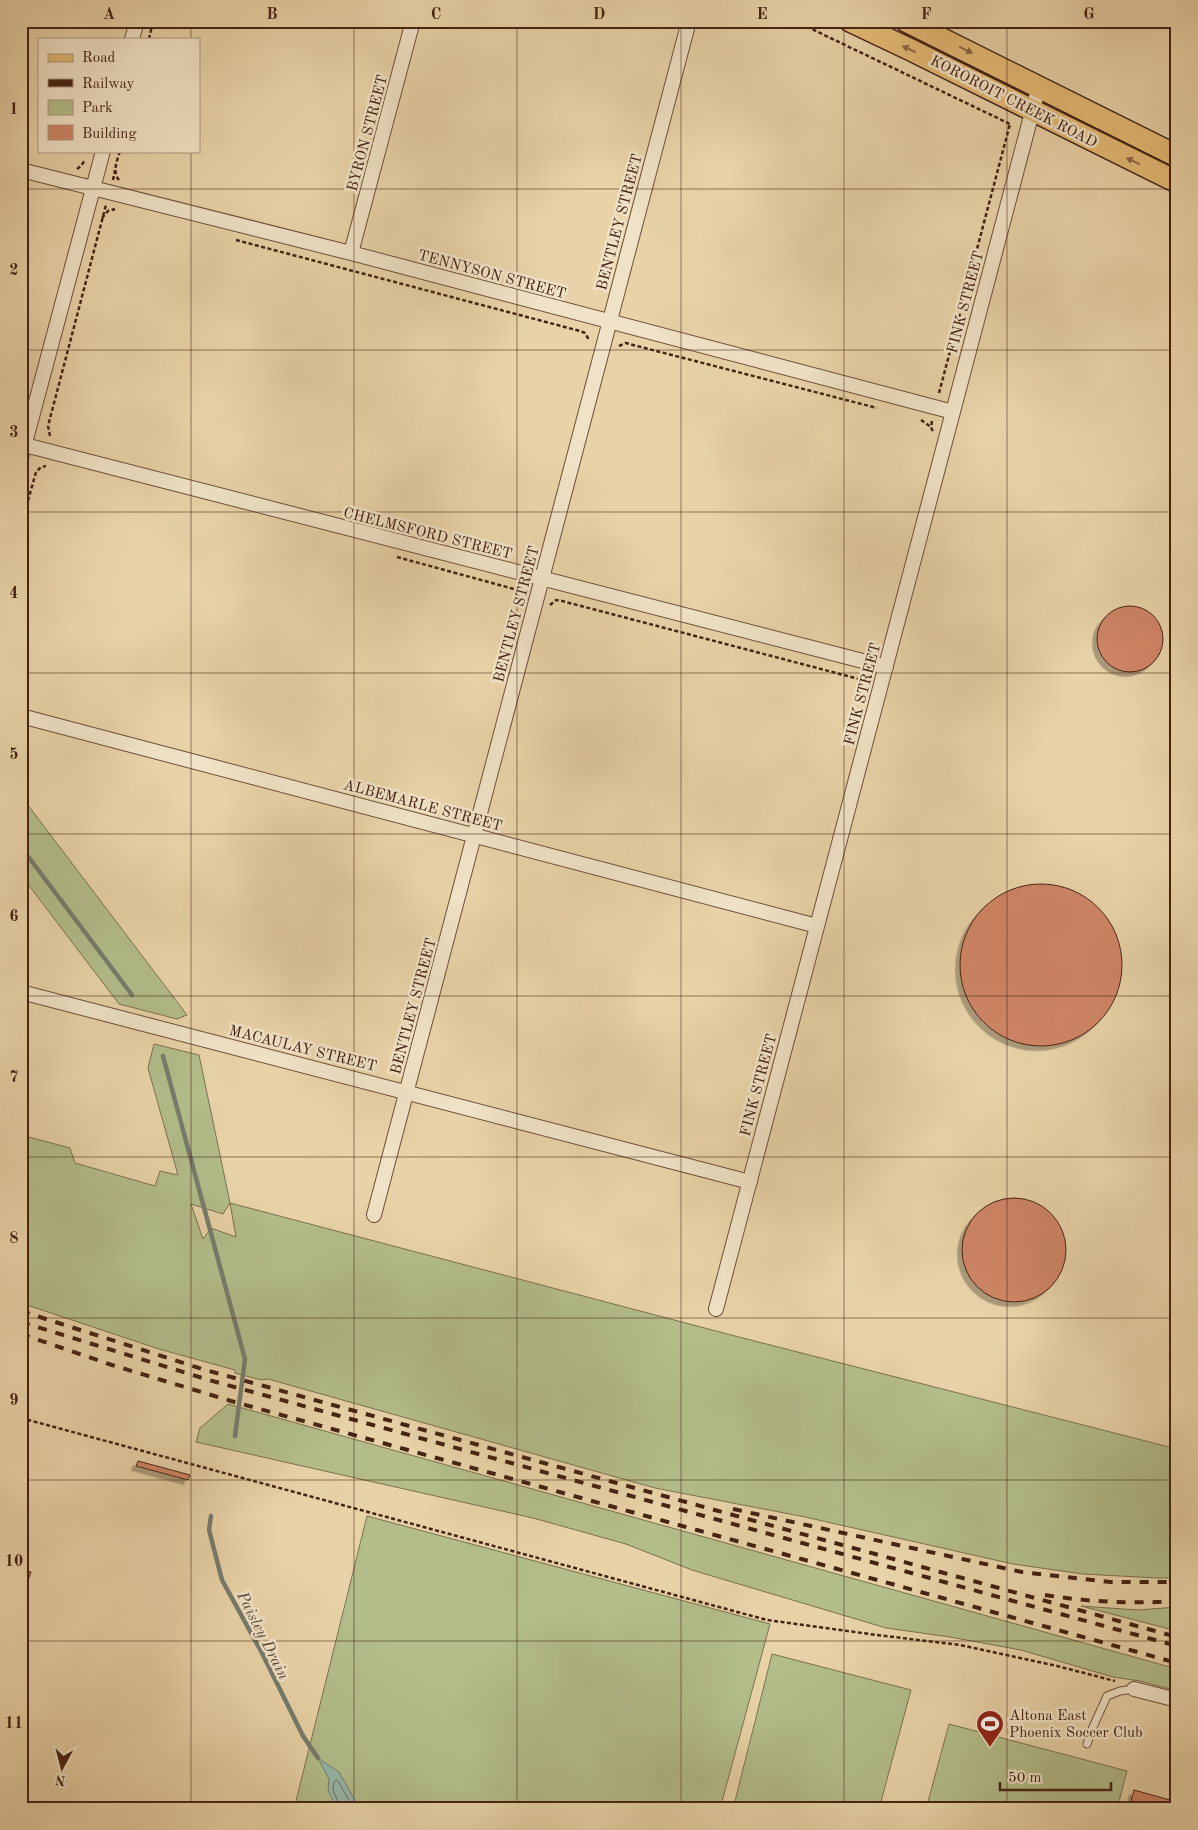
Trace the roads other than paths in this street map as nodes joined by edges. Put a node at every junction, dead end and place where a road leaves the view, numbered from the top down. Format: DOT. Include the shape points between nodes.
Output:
graph roads {
  1 [pos="137,21"];
  2 [pos="413,21"];
  3 [pos="689,21"];
  4 [pos="850,21"];
  5 [pos="906,21"];
  6 [pos="132,38"];
  7 [pos="1039,86"];
  8 [pos="1032,111"];
  9 [pos="103,152"];
  10 [pos="1177,156"];
  11 [pos="21,170"];
  12 [pos="1177,182"];
  13 [pos="93,189"];
  14 [pos="352,254"];
  15 [pos="610,321"];
  16 [pos="953,412"];
  17 [pos="22,449"];
  18 [pos="542,579"];
  19 [pos="879,666"];
  20 [pos="21,716"];
  21 [pos="474,835"];
  22 [pos="817,926"];
  23 [pos="21,992"];
  24 [pos="407,1092"];
  25 [pos="750,1182"];
  26 [pos="374,1215"];
  27 [pos="716,1309"];
  28 [pos="1134,1689"];
  29 [pos="1177,1700"];
  30 [pos="1088,1744"];
  1 -- 6 [label="street"];
  2 -- 14 [label="street, BYRON STREET"];
  3 -- 15 [label="street, BENTLEY STREET"];
  8 -- 4 [label="main road, KOROROIT CREEK ROAD, one-way"];
  5 -- 7 [label="main road, KOROROIT CREEK ROAD, one-way"];
  7 -- 8 [label="street, FINK STREET"];
  7 -- 10 [label="main road, KOROROIT CREEK ROAD"];
  12 -- 8 [label="main road, KOROROIT CREEK ROAD, one-way"];
  8 -- 16 [label="street, FINK STREET"];
  9 -- 13 [label="street"];
  11 -- 13 [label="street, TENNYSON STREET"];
  13 -- 14 [label="street, TENNYSON STREET"];
  13 -- 17 [label="street"];
  14 -- 15 [label="street, TENNYSON STREET"];
  15 -- 16 [label="street, TENNYSON STREET"];
  15 -- 18 [label="street, BENTLEY STREET"];
  16 -- 19 [label="street, FINK STREET"];
  17 -- 18 [label="street, CHELMSFORD STREET"];
  18 -- 19 [label="street, CHELMSFORD STREET"];
  18 -- 21 [label="street, BENTLEY STREET"];
  19 -- 22 [label="street, FINK STREET"];
  20 -- 21 [label="street, ALBEMARLE STREET"];
  21 -- 22 [label="street, ALBEMARLE STREET"];
  21 -- 24 [label="street, BENTLEY STREET"];
  22 -- 25 [label="street, FINK STREET"];
  23 -- 24 [label="street, MACAULAY STREET"];
  24 -- 25 [label="street, MACAULAY STREET"];
  24 -- 26 [label="street, BENTLEY STREET"];
  25 -- 27 [label="street, FINK STREET"];
  28 -- 29 [label="street"];
  28 -- 30 [label="lane" via="1107,1696"];
}
